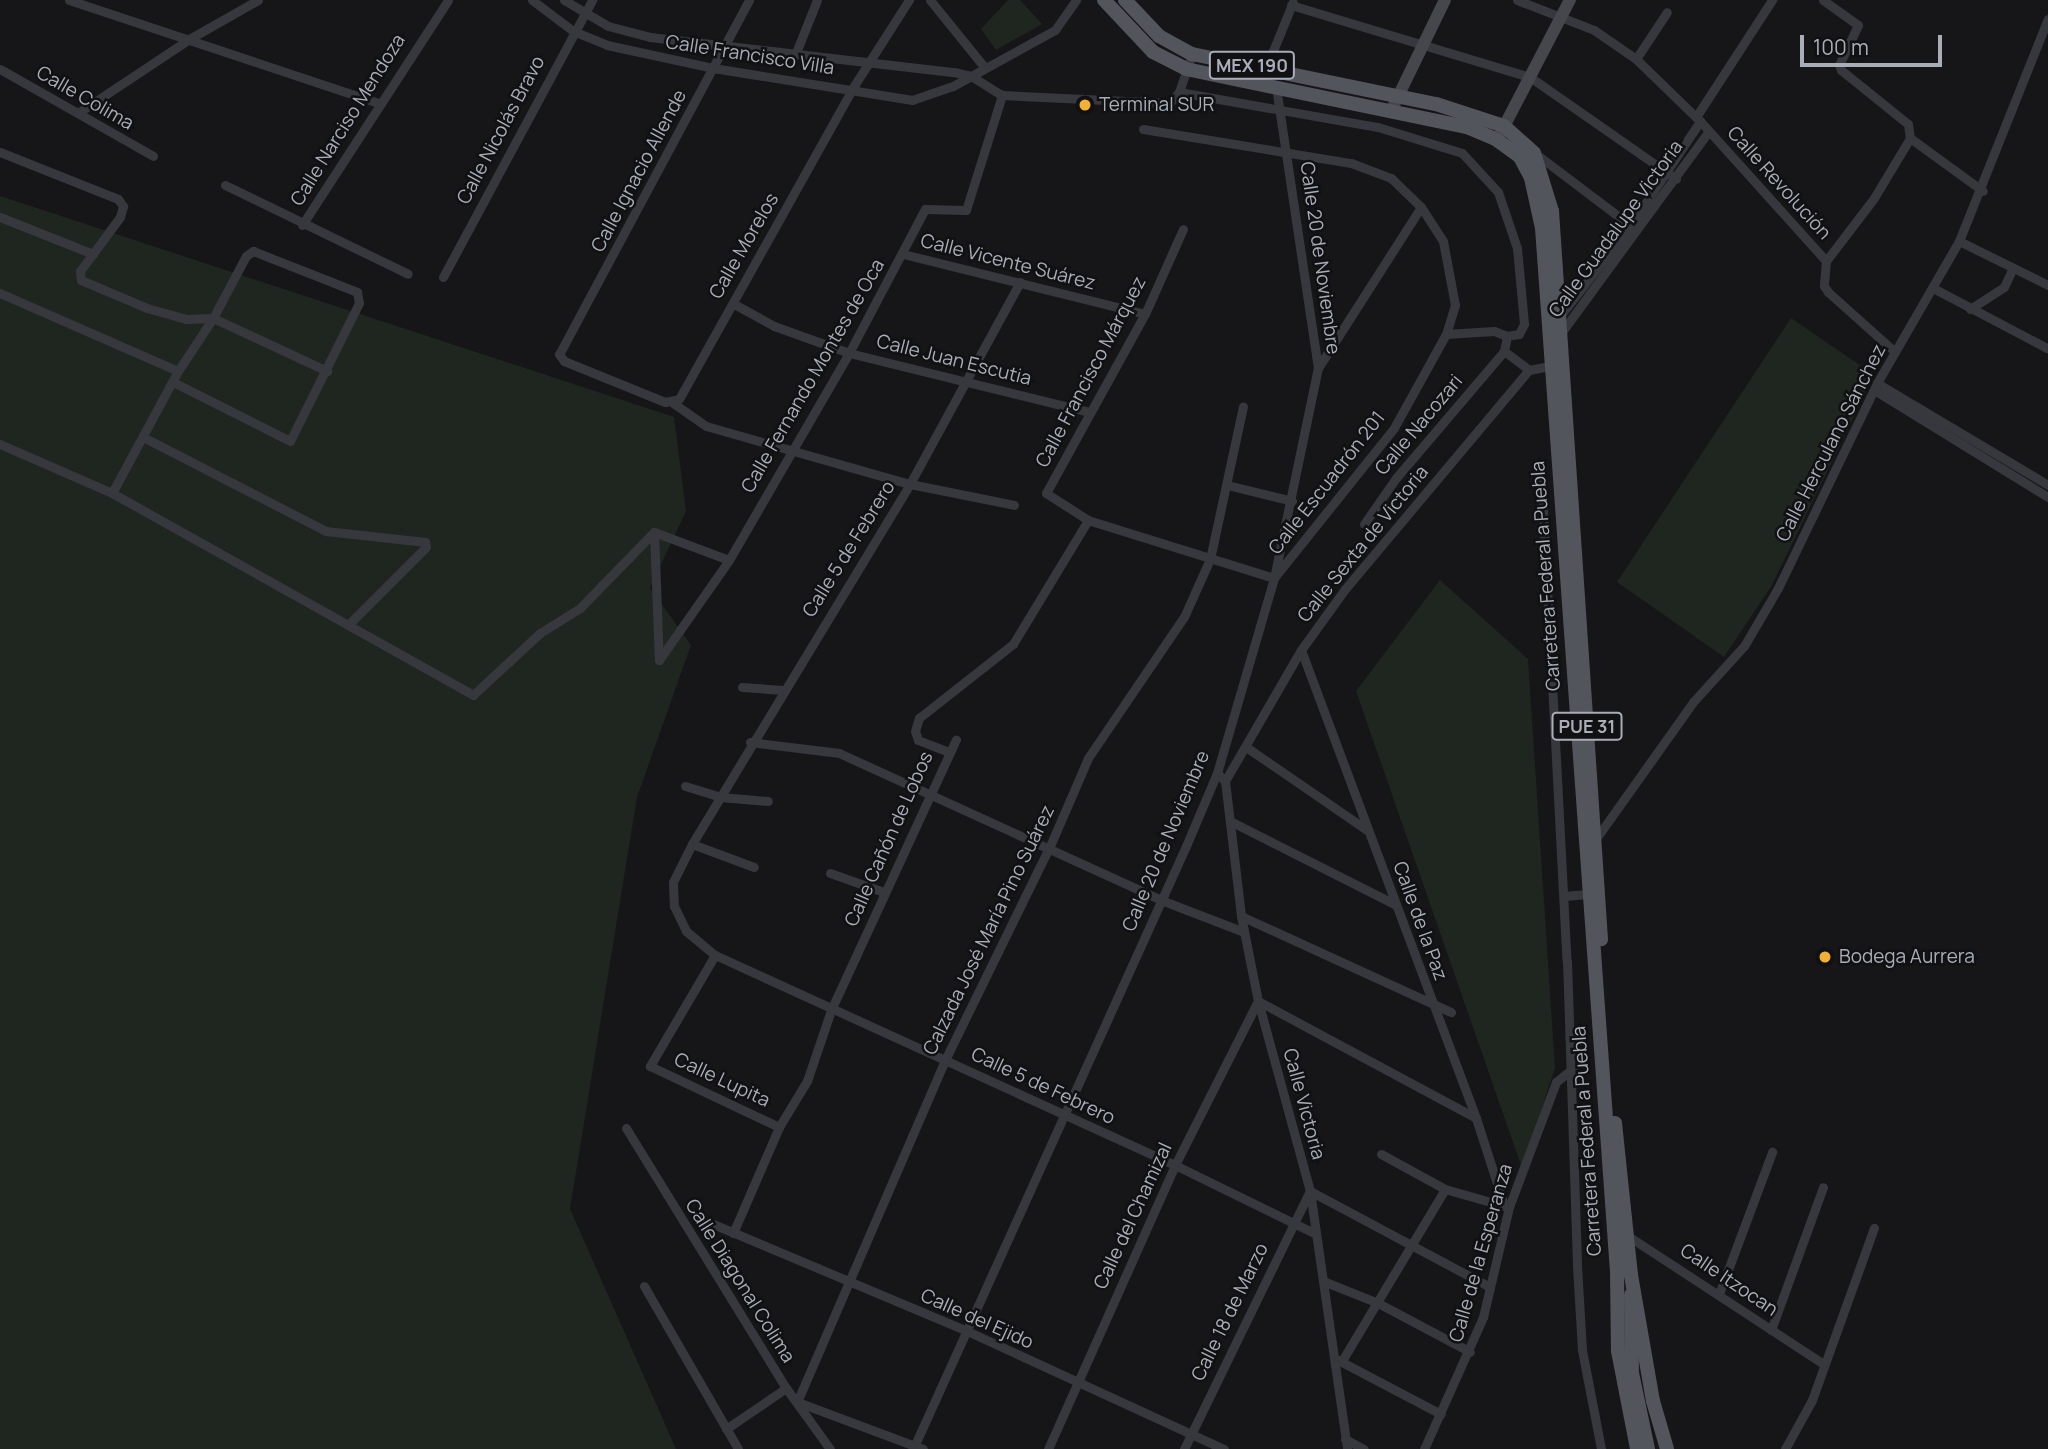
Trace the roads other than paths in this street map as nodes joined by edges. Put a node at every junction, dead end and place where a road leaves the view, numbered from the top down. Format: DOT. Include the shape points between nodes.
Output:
graph roads {
  1 [pos="69,0"];
  2 [pos="258,0"];
  3 [pos="448,0"];
  4 [pos="532,0"];
  5 [pos="564,0"];
  6 [pos="592,0"];
  7 [pos="749,0"];
  8 [pos="817,0"];
  9 [pos="909,0"];
  10 [pos="930,0"];
  11 [pos="1076,0"];
  12 [pos="1105,0"];
  13 [pos="1125,0"];
  14 [pos="1142,0"];
  15 [pos="1445,0"];
  16 [pos="1517,0"];
  17 [pos="1570,0"];
  18 [pos="1772,0"];
  19 [pos="1823,0"];
  20 [pos="1292,3"];
  21 [pos="1667,12"];
  22 [pos="584,13"];
  23 [pos="1561,17"];
  24 [pos="2048,19"];
  25 [pos="1133,23"];
  26 [pos="573,31"];
  27 [pos="191,38"];
  28 [pos="722,46"];
  29 [pos="1422,46"];
  30 [pos="1192,54"];
  31 [pos="795,55"];
  32 [pos="1636,59"];
  33 [pos="867,64"];
  34 [pos="713,68"];
  35 [pos="985,68"];
  36 [pos="1266,68"];
  37 [pos="0,69"];
  38 [pos="1186,69"];
  39 [pos="971,76"];
  40 [pos="1530,77"];
  41 [pos="1276,86"];
  42 [pos="852,89"];
  43 [pos="1179,92"];
  44 [pos="1397,93"];
  45 [pos="1002,95"];
  46 [pos="378,103"];
  47 [pos="1278,109"];
  48 [pos="1392,109"];
  49 [pos="78,113"];
  50 [pos="1698,119"];
  51 [pos="1504,126"];
  52 [pos="1143,129"];
  53 [pos="1708,132"];
  54 [pos="1910,138"];
  55 [pos="1497,140"];
  56 [pos="0,152"];
  57 [pos="1534,153"];
  58 [pos="153,156"];
  59 [pos="1288,156"];
  60 [pos="1667,172"];
  61 [pos="1676,179"];
  62 [pos="225,185"];
  63 [pos="1983,191"];
  64 [pos="1420,206"];
  65 [pos="0,216"];
  66 [pos="302,225"];
  67 [pos="1635,228"];
  68 [pos="1182,229"];
  69 [pos="1959,242"];
  70 [pos="93,254"];
  71 [pos="903,254"];
  72 [pos="1826,261"];
  73 [pos="2012,270"];
  74 [pos="408,274"];
  75 [pos="443,277"];
  76 [pos="1020,282"];
  77 [pos="2048,285"];
  78 [pos="1933,288"];
  79 [pos="0,293"];
  80 [pos="1552,296"];
  81 [pos="734,304"];
  82 [pos="1970,309"];
  83 [pos="1145,314"];
  84 [pos="1560,316"];
  85 [pos="213,318"];
  86 [pos="1555,330"];
  87 [pos="1446,334"];
  88 [pos="1507,336"];
  89 [pos="2047,348"];
  90 [pos="1504,351"];
  91 [pos="849,352"];
  92 [pos="1895,352"];
  93 [pos="1557,364"];
  94 [pos="1318,368"];
  95 [pos="1529,370"];
  96 [pos="178,371"];
  97 [pos="327,372"];
  98 [pos="968,380"];
  99 [pos="173,382"];
  100 [pos="1875,387"];
  101 [pos="673,403"];
  102 [pos="1243,407"];
  103 [pos="1090,412"];
  104 [pos="143,437"];
  105 [pos="0,444"];
  106 [pos="790,451"];
  107 [pos="1541,473"];
  108 [pos="910,484"];
  109 [pos="1227,485"];
  110 [pos="2048,485"];
  111 [pos="113,493"];
  112 [pos="2048,497"];
  113 [pos="1292,501"];
  114 [pos="1014,505"];
  115 [pos="1088,520"];
  116 [pos="1364,524"];
  117 [pos="654,532"];
  118 [pos="1210,559"];
  119 [pos="729,560"];
  120 [pos="1274,578"];
  121 [pos="348,625"];
  122 [pos="1301,650"];
  123 [pos="742,687"];
  124 [pos="783,690"];
  125 [pos="956,739"];
  126 [pos="750,742"];
  127 [pos="1247,747"];
  128 [pos="949,752"];
  129 [pos="1217,773"];
  130 [pos="1225,781"];
  131 [pos="685,786"];
  132 [pos="933,792"];
  133 [pos="720,797"];
  134 [pos="768,801"];
  135 [pos="1230,821"];
  136 [pos="1368,831"];
  137 [pos="1590,842"];
  138 [pos="692,844"];
  139 [pos="1050,846"];
  140 [pos="754,867"];
  141 [pos="830,873"];
  142 [pos="884,892"];
  143 [pos="1588,894"];
  144 [pos="1564,896"];
  145 [pos="1161,900"];
  146 [pos="1396,905"];
  147 [pos="1241,916"];
  148 [pos="1244,932"];
  149 [pos="715,955"];
  150 [pos="1258,1001"];
  151 [pos="1433,1008"];
  152 [pos="831,1010"];
  153 [pos="1451,1012"];
  154 [pos="945,1060"];
  155 [pos="1572,1069"];
  156 [pos="1061,1115"];
  157 [pos="1476,1118"];
  158 [pos="779,1127"];
  159 [pos="626,1128"];
  160 [pos="1772,1152"];
  161 [pos="1381,1154"];
  162 [pos="1175,1165"];
  163 [pos="1823,1187"];
  164 [pos="1445,1189"];
  165 [pos="1310,1191"];
  166 [pos="1506,1206"];
  167 [pos="1292,1222"];
  168 [pos="713,1224"];
  169 [pos="1874,1228"];
  170 [pos="733,1233"];
  171 [pos="1316,1234"];
  172 [pos="1620,1234"];
  173 [pos="1413,1246"];
  174 [pos="1631,1275"];
  175 [pos="1323,1281"];
  176 [pos="851,1283"];
  177 [pos="644,1286"];
  178 [pos="1490,1287"];
  179 [pos="1719,1294"];
  180 [pos="1378,1303"];
  181 [pos="965,1330"];
  182 [pos="1772,1330"];
  183 [pos="1471,1352"];
  184 [pos="1338,1360"];
  185 [pos="1822,1363"];
  186 [pos="1076,1384"];
  187 [pos="786,1388"];
  188 [pos="797,1402"];
  189 [pos="1441,1414"];
  190 [pos="726,1429"];
  191 [pos="1191,1434"];
  192 [pos="1346,1444"];
  193 [pos="917,1448"];
  194 [pos="738,1449"];
  195 [pos="830,1449"];
  196 [pos="1048,1449"];
  197 [pos="1184,1449"];
  198 [pos="1224,1449"];
  199 [pos="1364,1449"];
  200 [pos="1424,1449"];
  201 [pos="1601,1449"];
  202 [pos="1637,1449"];
  203 [pos="1648,1449"];
  204 [pos="1667,1449"];
  205 [pos="1785,1449"];
  1 -- 27 [label="street"];
  2 -- 27 [label="street"];
  3 -- 46 [label="street, Calle Narciso Mendoza"];
  4 -- 26 [label="street, Calle Francisco Villa"];
  5 -- 22 [label="street, Calle Francisco Villa"];
  6 -- 22 [label="street, Calle Nicolás Bravo"];
  7 -- 28 [label="street, Calle Ignacio Allende"];
  8 -- 31 [label="street"];
  9 -- 33 [label="street, Calle Morelos"];
  10 -- 35 [label="street"];
  11 -- 35 [label="street, Calle Francisco Villa" via="1055,30"];
  12 -- 25 [label="main road, Carretera Federal a Puebla / MEX 190"];
  13 -- 25 [label="main road, Carretera Federal a Puebla / MEX 190"];
  14 -- 25 [label="street"];
  15 -- 29 [label="street"];
  16 -- 23 [label="street, Calle Revolución"];
  17 -- 23 [label="street"];
  18 -- 50 [label="street, Calle Guadalupe Victoria"];
  19 -- 54 [label="street" via="1858,25 1839,68 1908,124"];
  20 -- 29 [label="street"];
  20 -- 36 [label="street"];
  21 -- 32 [label="street"];
  22 -- 26 [label="street, Calle Nicolás Bravo"];
  22 -- 28 [label="street, Calle Francisco Villa" via="608,26 650,37"];
  23 -- 32 [label="street, Calle Revolución" via="1594,30"];
  23 -- 40 [label="street"];
  24 -- 63 [label="street, Calle Herculano Sánchez" via="2014,97"];
  25 -- 30 [label="main road, Carretera Federal a Puebla / MEX 190"];
  25 -- 38 [label="main road, Carretera Federal a Puebla / MEX 190" via="1153,52"];
  26 -- 34 [label="street, Calle Francisco Villa" via="619,48"];
  26 -- 75 [label="street, Calle Nicolás Bravo"];
  27 -- 46 [label="street"];
  27 -- 49 [label="street"];
  28 -- 31 [label="street, Calle Francisco Villa"];
  28 -- 34 [label="street, Calle Ignacio Allende"];
  29 -- 40 [label="street"];
  29 -- 44 [label="street"];
  30 -- 36 [label="main road, Carretera Federal a Puebla / MEX 190"];
  30 -- 38 [label="street"];
  31 -- 33 [label="street, Calle Francisco Villa"];
  32 -- 50 [label="street, Calle Revolución"];
  33 -- 39 [label="street, Calle Francisco Villa"];
  33 -- 42 [label="street, Calle Morelos"];
  34 -- 42 [label="street, Calle Francisco Villa"];
  34 -- 101 [label="street, Calle Ignacio Allende" via="559,356"];
  35 -- 39 [label="street, Calle Francisco Villa"];
  36 -- 44 [label="main road, Carretera Federal a Puebla / MEX 190"];
  37 -- 49 [label="street, Calle Colima"];
  38 -- 41 [label="main road, Carretera Federal a Puebla / MEX 190"];
  38 -- 43 [label="street"];
  39 -- 42 [label="street, Calle Francisco Villa" via="912,100"];
  39 -- 45 [label="street"];
  40 -- 51 [label="street"];
  40 -- 60 [label="street"];
  41 -- 47 [label="street, Calle 20 de Noviembre"];
  41 -- 48 [label="main road, Carretera Federal a Puebla / MEX 190"];
  42 -- 81 [label="street, Calle Morelos"];
  43 -- 45 [label="street" via="1170,103"];
  43 -- 47 [label="street"];
  44 -- 48 [label="street"];
  44 -- 51 [label="main road, Carretera Federal a Puebla"];
  45 -- 71 [label="street, Calle Fernando Montes de Oca" via="966,210 925,208"];
  46 -- 66 [label="street, Calle Narciso Mendoza"];
  47 -- 59 [label="street, Calle 20 de Noviembre"];
  47 -- 88 [label="street" via="1378,127 1462,153 1498,192 1517,248 1524,324 1519,334"];
  48 -- 55 [label="main road, Carretera Federal a Puebla / PUE 31" via="1467,127"];
  49 -- 58 [label="street, Calle Colima"];
  50 -- 53 [label="street, Calle Revolución"];
  50 -- 60 [label="street, Calle Guadalupe Victoria"];
  51 -- 55 [label="street"];
  51 -- 57 [label="main road, Carretera Federal a Puebla"];
  52 -- 59 [label="street, Calle Escuadrón 201"];
  53 -- 61 [label="street, Calle Guadalupe Victoria"];
  53 -- 72 [label="street, Calle Revolución"];
  54 -- 63 [label="street"];
  54 -- 72 [label="street" via="1874,198"];
  55 -- 80 [label="main road, Carretera Federal a Puebla / PUE 31" via="1520,158 1531,178"];
  56 -- 70 [label="street" via="118,199 123,206 120,217"];
  57 -- 67 [label="street"];
  57 -- 80 [label="main road, Carretera Federal a Puebla / PUE 31" via="1552,211"];
  59 -- 64 [label="street, Calle Escuadrón 201" via="1351,163 1391,178"];
  59 -- 94 [label="street, Calle 20 de Noviembre"];
  60 -- 61 [label="street"];
  60 -- 67 [label="street, Calle Guadalupe Victoria"];
  61 -- 67 [label="street, Calle Guadalupe Victoria"];
  62 -- 66 [label="street"];
  63 -- 69 [label="street, Calle Herculano Sánchez"];
  64 -- 87 [label="street, Calle Escuadrón 201" via="1443,242 1452,271 1455,305"];
  64 -- 94 [label="street"];
  65 -- 70 [label="street"];
  66 -- 74 [label="street"];
  67 -- 84 [label="street, Calle Guadalupe Victoria"];
  67 -- 86 [label="street, Calle Guadalupe Victoria"];
  68 -- 83 [label="street, Calle Francisco Márquez"];
  69 -- 73 [label="street"];
  69 -- 78 [label="street, Calle Herculano Sánchez"];
  70 -- 85 [label="street" via="80,271 81,279 148,308 186,319"];
  71 -- 76 [label="street, Calle Vicente Suárez"];
  71 -- 91 [label="street, Calle Fernando Montes de Oca"];
  72 -- 92 [label="street, Calle Revolución" via="1824,286 1828,292"];
  73 -- 77 [label="street"];
  73 -- 82 [label="street" via="2004,287"];
  76 -- 83 [label="street, Calle Vicente Suárez"];
  76 -- 98 [label="street, Calle 5 de Febrero"];
  78 -- 82 [label="street"];
  78 -- 92 [label="street, Calle Herculano Sánchez"];
  79 -- 96 [label="street"];
  80 -- 84 [label="main road, Carretera Federal a Puebla / PUE 31"];
  80 -- 86 [label="main road, Carretera Federal a Puebla / PUE 31"];
  81 -- 91 [label="street, Calle Juan Escutia" via="774,326"];
  81 -- 101 [label="street, Calle Morelos"];
  82 -- 89 [label="street"];
  83 -- 103 [label="street, Calle Francisco Márquez"];
  84 -- 86 [label="main road, Carretera Federal a Puebla / PUE 31"];
  85 -- 96 [label="street"];
  85 -- 97 [label="street"];
  85 -- 97 [label="street" via="253,251 357,292 359,303"];
  86 -- 93 [label="main road, Carretera Federal a Puebla / PUE 31"];
  86 -- 93 [label="main road, Carretera Federal a Puebla / PUE 31" via="1549,344"];
  87 -- 88 [label="street" via="1494,331"];
  87 -- 120 [label="street, Calle Escuadrón 201" via="1394,428"];
  88 -- 90 [label="street"];
  90 -- 95 [label="street"];
  90 -- 116 [label="street, Calle Nacozari" via="1396,478"];
  91 -- 98 [label="street, Calle Juan Escutia"];
  91 -- 106 [label="street, Calle Fernando Montes de Oca"];
  92 -- 100 [label="street, Calle Herculano Sánchez"];
  93 -- 95 [label="street"];
  93 -- 137 [label="main road, Carretera Federal a Puebla / PUE 31"];
  94 -- 113 [label="street, Calle 20 de Noviembre"];
  95 -- 122 [label="street, Calle Sexta de Victoria" via="1345,589"];
  96 -- 99 [label="street"];
  97 -- 99 [label="street" via="290,441"];
  98 -- 103 [label="street, Calle Juan Escutia"];
  98 -- 108 [label="street, Calle 5 de Febrero"];
  99 -- 104 [label="street"];
  100 -- 110 [label="street"];
  100 -- 112 [label="street"];
  100 -- 137 [label="street, Calle Herculano Sánchez" via="1778,588 1744,646 1693,702"];
  101 -- 106 [label="street" via="706,426"];
  102 -- 109 [label="street, Calzada José María Pino Suárez"];
  103 -- 115 [label="street, Calle Francisco Márquez" via="1046,493"];
  104 -- 111 [label="street"];
  104 -- 121 [label="street" via="326,531 425,542 426,547"];
  105 -- 111 [label="street"];
  106 -- 108 [label="street" via="852,464"];
  106 -- 119 [label="street, Calle Fernando Montes de Oca"];
  107 -- 144 [label="street"];
  108 -- 114 [label="street"];
  108 -- 124 [label="street, Calle 5 de Febrero"];
  109 -- 113 [label="street"];
  109 -- 118 [label="street, Calzada José María Pino Suárez"];
  111 -- 121 [label="street"];
  113 -- 120 [label="street, Calle 20 de Noviembre"];
  115 -- 118 [label="street"];
  115 -- 128 [label="street, Calle Cañón de Lobos" via="1013,644 919,718 918,740"];
  117 -- 119 [label="street"];
  117 -- 119 [label="street, Calle Fernando Montes de Oca" via="659,660"];
  117 -- 121 [label="street" via="580,608 540,633 473,695"];
  118 -- 120 [label="street"];
  118 -- 139 [label="street, Calzada José María Pino Suárez" via="1184,617 1088,758"];
  120 -- 129 [label="street, Calle 20 de Noviembre"];
  122 -- 127 [label="street, Calle Sexta de Victoria"];
  122 -- 136 [label="street, Calle de la Paz"];
  123 -- 124 [label="street"];
  124 -- 126 [label="street, Calle 5 de Febrero"];
  125 -- 128 [label="street"];
  126 -- 132 [label="street" via="839,753"];
  126 -- 133 [label="street, Calle 5 de Febrero"];
  127 -- 130 [label="street, Calle Sexta de Victoria"];
  127 -- 136 [label="street"];
  128 -- 132 [label="street, Calle Cañón de Lobos"];
  129 -- 130 [label="street"];
  129 -- 145 [label="street, Calle 20 de Noviembre"];
  130 -- 135 [label="street, Calle Victoria"];
  131 -- 133 [label="street"];
  132 -- 139 [label="street"];
  132 -- 142 [label="street, Calle Cañón de Lobos"];
  133 -- 134 [label="street"];
  133 -- 138 [label="street, Calle 5 de Febrero"];
  135 -- 146 [label="street"];
  135 -- 147 [label="street, Calle Victoria"];
  136 -- 146 [label="street, Calle de la Paz"];
  137 -- 143 [label="main road, Carretera Federal a Puebla / PUE 31"];
  137 -- 172 [label="main road, Carretera Federal a Puebla / PUE 31"];
  138 -- 140 [label="street"];
  138 -- 149 [label="street, Calle 5 de Febrero" via="673,882 674,906 685,930"];
  139 -- 145 [label="street"];
  139 -- 154 [label="street, Calzada José María Pino Suárez"];
  141 -- 142 [label="street"];
  142 -- 152 [label="street, Calle Cañón de Lobos"];
  143 -- 144 [label="street"];
  143 -- 172 [label="main road, Carretera Federal a Puebla / PUE 31"];
  144 -- 155 [label="street"];
  145 -- 148 [label="street"];
  145 -- 156 [label="street, Calle 20 de Noviembre"];
  146 -- 151 [label="street, Calle de la Paz"];
  147 -- 148 [label="street, Calle Victoria"];
  147 -- 151 [label="street"];
  148 -- 150 [label="street, Calle Victoria"];
  149 -- 152 [label="street, Calle 5 de Febrero"];
  149 -- 158 [label="street, Calle Lupita" via="650,1066"];
  150 -- 157 [label="street"];
  150 -- 162 [label="street, Calle del Chamizal"];
  150 -- 165 [label="street, Calle Victoria"];
  151 -- 153 [label="street"];
  151 -- 157 [label="street, Calle de la Paz"];
  152 -- 154 [label="street, Calle 5 de Febrero"];
  152 -- 158 [label="street, Calle Cañón de Lobos" via="807,1081"];
  154 -- 156 [label="street, Calle 5 de Febrero"];
  154 -- 176 [label="street, Calzada José María Pino Suárez"];
  155 -- 166 [label="street, Calle de la Esperanza" via="1556,1082"];
  155 -- 201 [label="street" via="1582,1350"];
  156 -- 162 [label="street, Calle 5 de Febrero"];
  156 -- 181 [label="street, Calle 20 de Noviembre"];
  157 -- 166 [label="street, Calle de la Paz"];
  158 -- 170 [label="street, Calle Cañón de Lobos"];
  159 -- 187 [label="street, Calle Diagonal Colima"];
  160 -- 179 [label="street"];
  161 -- 164 [label="street"];
  162 -- 167 [label="street, Calle 5 de Febrero"];
  162 -- 186 [label="street, Calle del Chamizal"];
  163 -- 182 [label="street"];
  164 -- 166 [label="street"];
  164 -- 173 [label="street"];
  165 -- 167 [label="street, Calle 18 de Marzo"];
  165 -- 171 [label="street, Calle Victoria"];
  165 -- 173 [label="street"];
  166 -- 178 [label="street, Calle de la Esperanza"];
  167 -- 171 [label="street, Calle 5 de Febrero"];
  167 -- 191 [label="street, Calle 18 de Marzo"];
  168 -- 170 [label="street, Calle del Ejido"];
  169 -- 185 [label="street"];
  170 -- 176 [label="street, Calle del Ejido"];
  171 -- 175 [label="street, Calle Victoria"];
  172 -- 174 [label="main road, Carretera Federal a Puebla / PUE 31"];
  172 -- 179 [label="street, Calle Itzocan"];
  172 -- 202 [label="main road, Carretera Federal a Puebla / PUE 31" via="1618,1351"];
  173 -- 178 [label="street"];
  173 -- 180 [label="street"];
  174 -- 203 [label="main road" via="1632,1373"];
  174 -- 204 [label="main road, Carretera Federal a Puebla / PUE 31" via="1653,1401"];
  175 -- 180 [label="street"];
  175 -- 184 [label="street, Calle Victoria"];
  176 -- 181 [label="street, Calle del Ejido"];
  176 -- 188 [label="street, Calzada José María Pino Suárez"];
  177 -- 190 [label="street"];
  178 -- 183 [label="street, Calle de la Esperanza"];
  179 -- 182 [label="street, Calle Itzocan"];
  180 -- 183 [label="street"];
  180 -- 184 [label="street"];
  181 -- 186 [label="street, Calle del Ejido"];
  181 -- 193 [label="street, Calle 20 de Noviembre"];
  182 -- 185 [label="street, Calle Itzocan"];
  183 -- 189 [label="street, Calle de la Esperanza"];
  184 -- 189 [label="street"];
  184 -- 192 [label="street, Calle Victoria"];
  185 -- 205 [label="street" via="1812,1400"];
  186 -- 191 [label="street, Calle del Ejido"];
  186 -- 196 [label="street, Calle del Chamizal"];
  187 -- 188 [label="street, Calle Diagonal Colima"];
  187 -- 190 [label="street"];
  188 -- 193 [label="street"];
  188 -- 195 [label="street, Calle Diagonal Colima"];
  189 -- 200 [label="street, Calle de la Esperanza"];
  190 -- 194 [label="street"];
  191 -- 197 [label="street, Calle 18 de Marzo"];
  191 -- 198 [label="street, Calle del Ejido"];
  192 -- 199 [label="street"];
}
